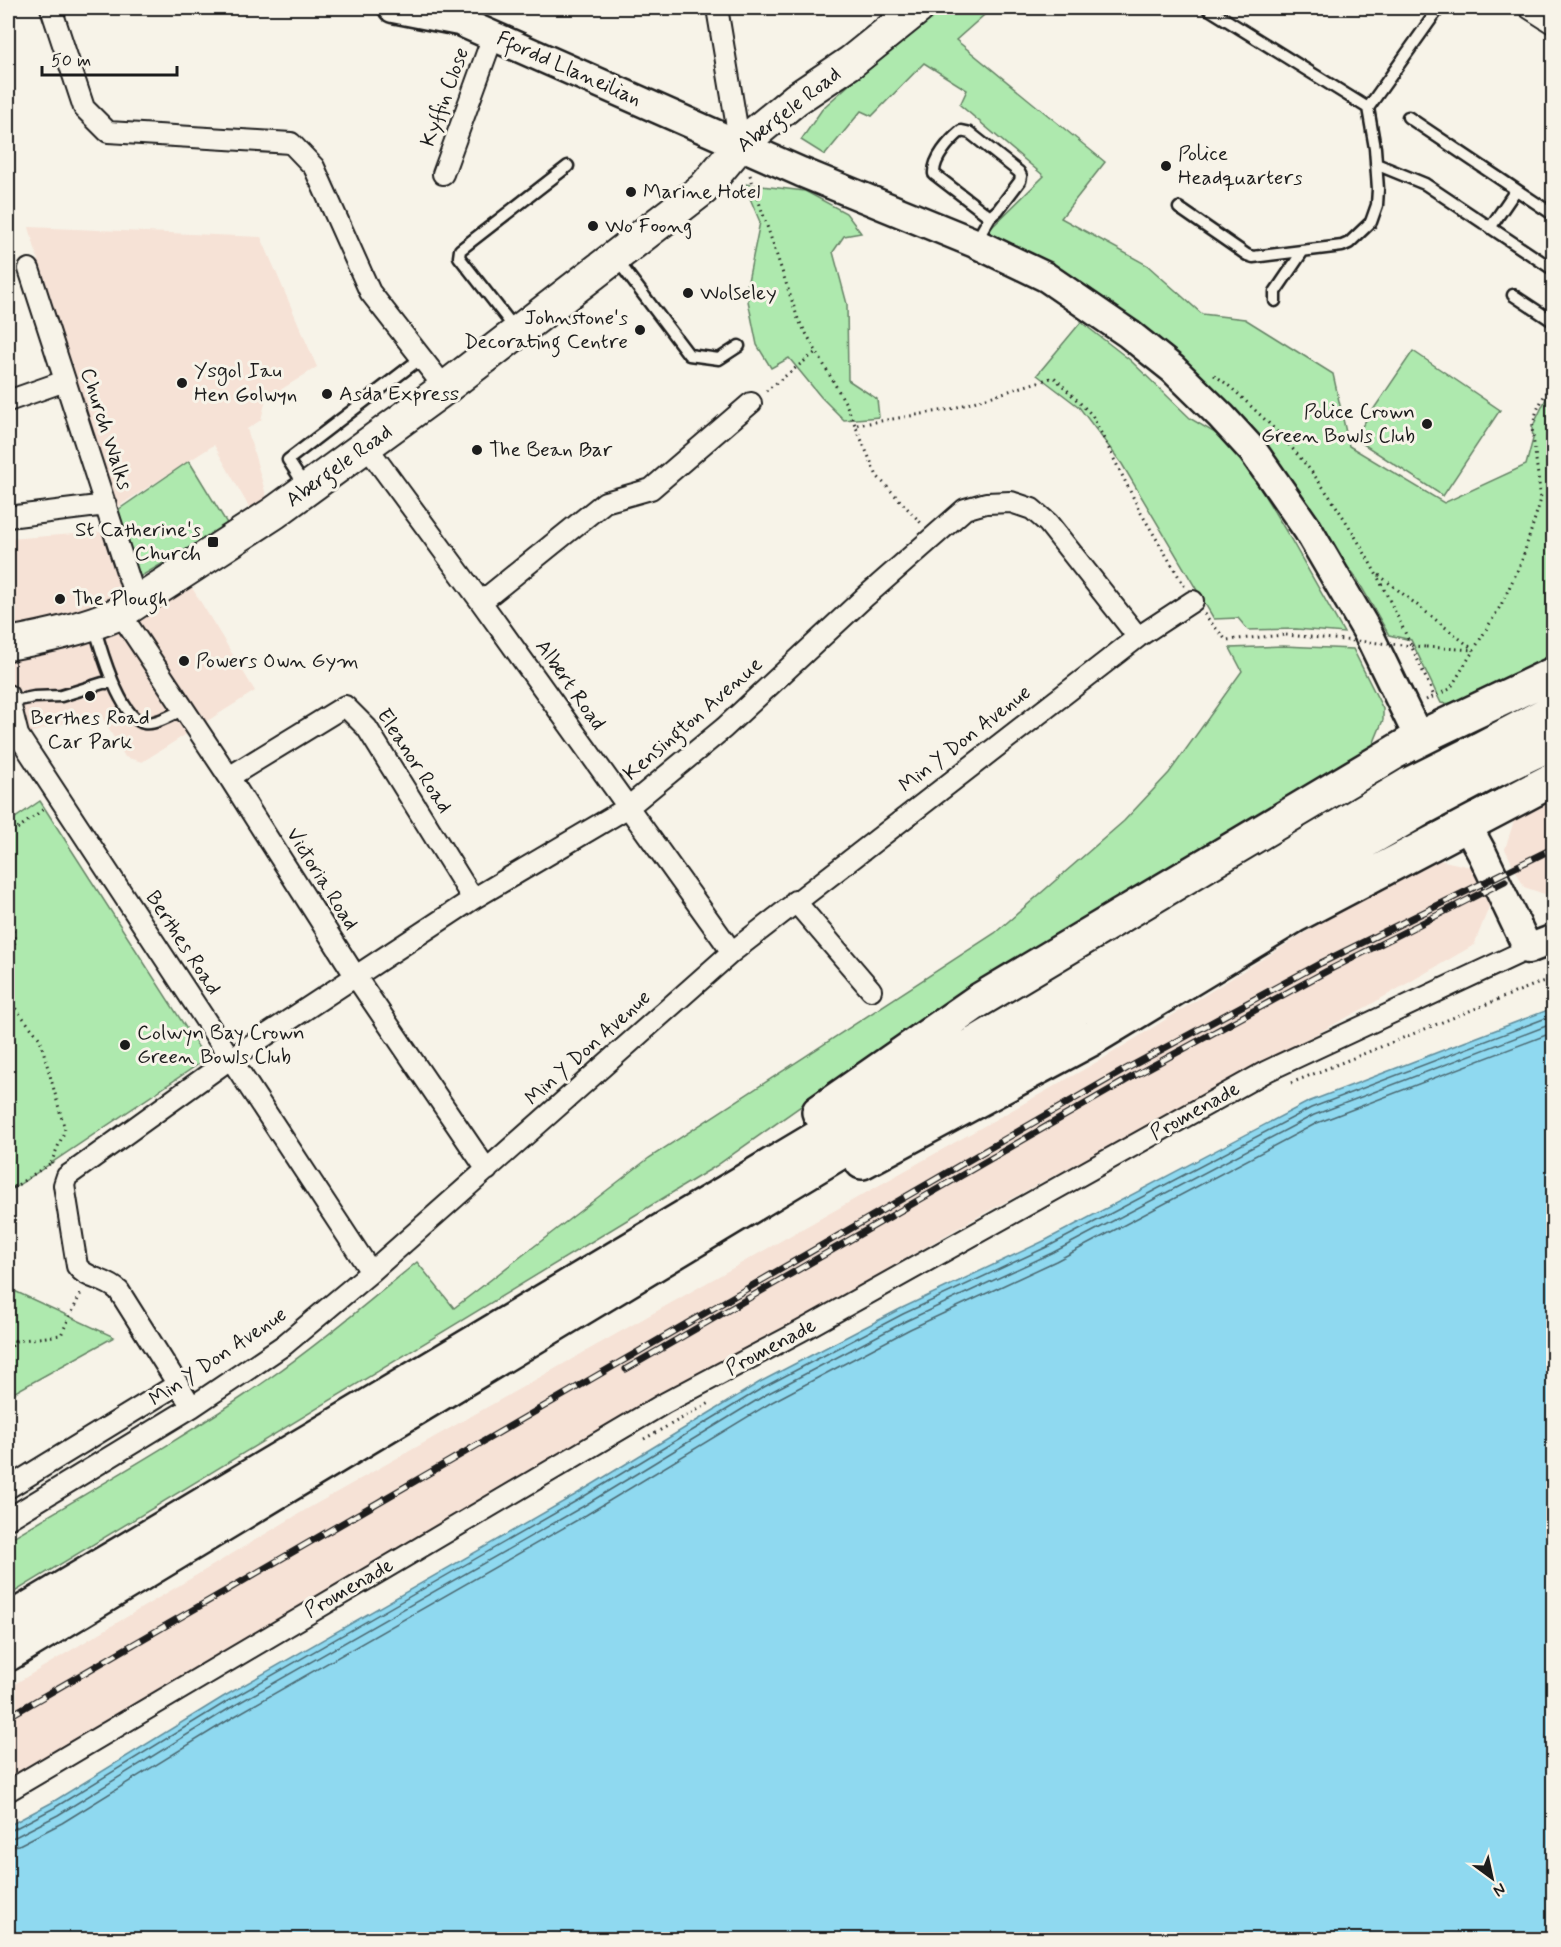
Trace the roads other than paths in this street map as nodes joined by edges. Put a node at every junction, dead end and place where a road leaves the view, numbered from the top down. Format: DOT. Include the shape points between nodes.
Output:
graph roads {
  1 [pos="51,8"];
  2 [pos="393,8"];
  3 [pos="717,8"];
  4 [pos="918,8"];
  5 [pos="1207,8"];
  6 [pos="1439,8"];
  7 [pos="1529,8"];
  8 [pos="462,14"];
  9 [pos="1554,24"];
  10 [pos="493,36"];
  11 [pos="1368,108"];
  12 [pos="1408,117"];
  13 [pos="740,145"];
  14 [pos="1376,164"];
  15 [pos="568,166"];
  16 [pos="443,174"];
  17 [pos="1516,190"];
  18 [pos="1179,208"];
  19 [pos="1554,215"];
  20 [pos="990,217"];
  21 [pos="1490,228"];
  22 [pos="975,243"];
  23 [pos="1303,251"];
  24 [pos="615,257"];
  25 [pos="28,269"];
  26 [pos="1554,270"];
  27 [pos="1513,295"];
  28 [pos="1275,302"];
  29 [pos="1554,322"];
  30 [pos="518,332"];
  31 [pos="739,346"];
  32 [pos="421,358"];
  33 [pos="65,381"];
  34 [pos="445,388"];
  35 [pos="8,401"];
  36 [pos="751,403"];
  37 [pos="367,447"];
  38 [pos="307,489"];
  39 [pos="106,505"];
  40 [pos="8,517"];
  41 [pos="1193,601"];
  42 [pos="481,602"];
  43 [pos="117,613"];
  44 [pos="1138,637"];
  45 [pos="8,644"];
  46 [pos="1554,674"];
  47 [pos="113,683"];
  48 [pos="8,698"];
  49 [pos="184,709"];
  50 [pos="1554,710"];
  51 [pos="13,737"];
  52 [pos="1419,738"];
  53 [pos="1554,742"];
  54 [pos="1485,761"];
  55 [pos="229,777"];
  56 [pos="1554,779"];
  57 [pos="627,808"];
  58 [pos="1467,824"];
  59 [pos="473,899"];
  60 [pos="795,901"];
  61 [pos="1541,944"];
  62 [pos="732,952"];
  63 [pos="356,977"];
  64 [pos="871,990"];
  65 [pos="230,1059"];
  66 [pos="487,1170"];
  67 [pos="371,1272"];
  68 [pos="588,1289"];
  69 [pos="178,1384"];
  70 [pos="192,1407"];
  71 [pos="8,1488"];
  72 [pos="8,1519"];
  73 [pos="8,1621"];
  74 [pos="8,1654"];
  75 [pos="8,1791"];
  1 -- 32 [label="street" via="84,108 108,132 291,143 314,166 370,292"];
  2 -- 8 [label="street, Ffordd Llaneilian"];
  3 -- 13 [label="street"];
  4 -- 13 [label="main road, Abergele Road"];
  5 -- 11 [label="lane"];
  6 -- 11 [label="lane"];
  7 -- 9 [label="street"];
  8 -- 10 [label="street, Ffordd Llaneilian"];
  10 -- 13 [label="street, Ffordd Llaneilian"];
  10 -- 16 [label="street, Kyffin Close"];
  11 -- 14 [label="lane"];
  12 -- 17 [label="lane"];
  13 -- 22 [label="street, Ffordd Llaneilian"];
  13 -- 24 [label="main road, Abergele Road" via="703,189"];
  14 -- 21 [label="lane" via="1425,184"];
  14 -- 23 [label="lane" via="1377,205 1371,222 1342,246"];
  15 -- 30 [label="lane" via="458,254"];
  17 -- 19 [label="lane"];
  17 -- 21 [label="lane"];
  18 -- 23 [label="lane" via="1246,255"];
  20 -- 20 [label="lane" via="934,174 934,166 961,131 970,133 1021,176"];
  20 -- 22 [label="lane"];
  21 -- 26 [label="lane"];
  22 -- 52 [label="street, Ffordd Llaneilian" via="1046,277 1129,334 1173,369 1245,442 1308,530 1367,632"];
  23 -- 28 [label="lane" via="1275,292"];
  24 -- 30 [label="main road, Abergele Road"];
  24 -- 31 [label="lane" via="690,356 719,359"];
  25 -- 33 [label="street, Church Walks"];
  27 -- 29 [label="lane"];
  30 -- 34 [label="main road, Abergele Road"];
  32 -- 34 [label="street"];
  32 -- 38 [label="lane" via="288,460"];
  33 -- 35 [label="street"];
  33 -- 39 [label="street, Church Walks"];
  34 -- 37 [label="main road, Abergele Road"];
  36 -- 42 [label="street" via="651,489 605,502"];
  37 -- 38 [label="main road, Abergele Road"];
  37 -- 42 [label="street, Albert Road"];
  38 -- 43 [label="main road, Abergele Road"];
  39 -- 40 [label="street"];
  39 -- 43 [label="street, Church Walks"];
  41 -- 44 [label="street, Min Y Don Avenue"];
  42 -- 57 [label="street, Albert Road"];
  43 -- 45 [label="main road, Abergele Road" via="57,635"];
  43 -- 47 [label="lane" via="101,652"];
  43 -- 49 [label="street, Victoria Road"];
  44 -- 57 [label="street, Kensington Avenue" via="1048,523 1032,509 1011,502 965,509 724,728"];
  44 -- 60 [label="street, Min Y Don Avenue"];
  46 -- 52 [label="highway"];
  47 -- 48 [label="lane" via="61,696"];
  47 -- 49 [label="lane" via="129,712 142,723 152,723"];
  48 -- 51 [label="street, Berthes Road"];
  49 -- 55 [label="street, Victoria Road"];
  50 -- 54 [label="highway"];
  51 -- 65 [label="street, Berthes Road" via="59,798"];
  52 -- 58 [label="street, Ffordd Llaneilian"];
  52 -- 68 [label="highway" via="978,1001"];
  53 -- 54 [label="highway"];
  54 -- 68 [label="highway, bridge" via="1415,797"];
  55 -- 59 [label="street, Eleanor Road" via="345,706 367,728"];
  55 -- 63 [label="street, Victoria Road"];
  56 -- 58 [label="highway"];
  57 -- 59 [label="street, Kensington Avenue"];
  57 -- 62 [label="street, Albert Road"];
  58 -- 61 [label="street, Ffordd Llaneilian"];
  58 -- 68 [label="highway" via="1294,916 1093,1038 963,1109"];
  59 -- 63 [label="street, Kensington Avenue"];
  60 -- 62 [label="street, Min Y Don Avenue"];
  60 -- 64 [label="street"];
  61 -- 75 [label="street, Promenade" via="1267,1071 665,1403"];
  62 -- 66 [label="street, Min Y Don Avenue"];
  63 -- 65 [label="street, Kensington Avenue"];
  63 -- 66 [label="street, Victoria Road"];
  65 -- 67 [label="street, Berthes Road"];
  65 -- 69 [label="street, Kensington Avenue" via="67,1176 64,1185 77,1266 81,1272 119,1291"];
  66 -- 67 [label="street, Min Y Don Avenue"];
  67 -- 70 [label="street, Min Y Don Avenue" via="284,1345"];
  68 -- 73 [label="highway"];
  68 -- 74 [label="highway"];
  69 -- 70 [label="street"];
  69 -- 71 [label="street"];
  70 -- 72 [label="street, Min Y Don Avenue"];
}
